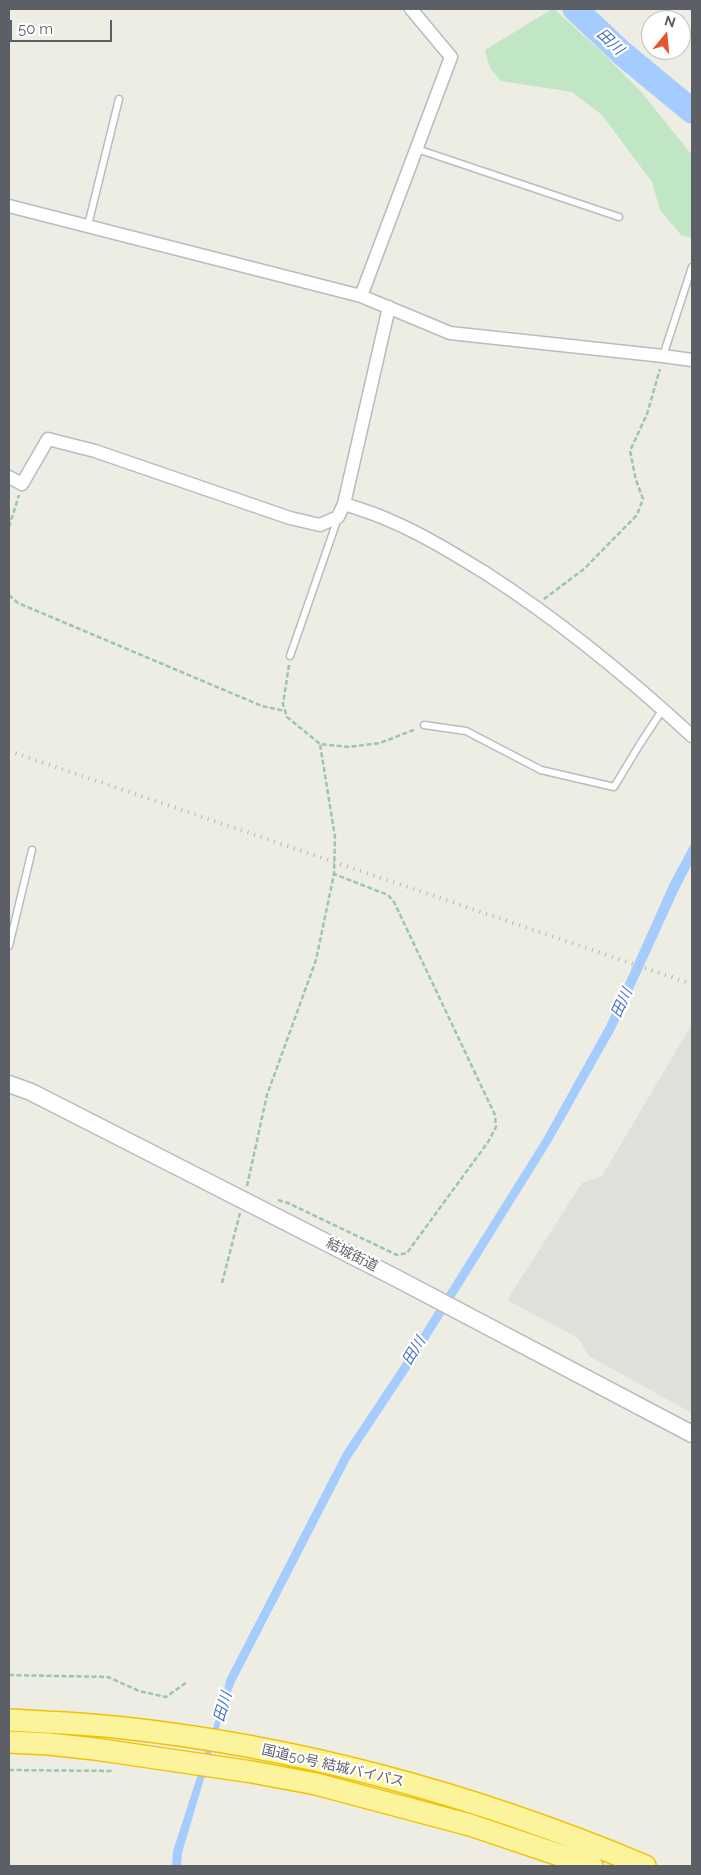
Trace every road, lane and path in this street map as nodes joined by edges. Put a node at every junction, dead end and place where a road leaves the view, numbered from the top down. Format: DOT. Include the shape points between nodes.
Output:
graph roads {
  1 [pos="411,9"];
  2 [pos="119,99"];
  3 [pos="417,149"];
  4 [pos="9,206"];
  5 [pos="619,217"];
  6 [pos="88,225"];
  7 [pos="692,267"];
  8 [pos="361,296"];
  9 [pos="389,307"];
  10 [pos="663,356"];
  11 [pos="692,360"];
  12 [pos="9,477"];
  13 [pos="22,484"];
  14 [pos="344,504"];
  15 [pos="338,517"];
  16 [pos="9,528"];
  17 [pos="9,595"];
  18 [pos="536,606"];
  19 [pos="290,656"];
  20 [pos="663,708"];
  21 [pos="285,711"];
  22 [pos="424,725"];
  23 [pos="692,736"];
  24 [pos="320,744"];
  25 [pos="32,850"];
  26 [pos="334,874"];
  27 [pos="9,946"];
  28 [pos="9,1084"];
  29 [pos="245,1197"];
  30 [pos="270,1198"];
  31 [pos="222,1283"];
  32 [pos="692,1434"];
  33 [pos="9,1675"];
  34 [pos="187,1682"];
  35 [pos="9,1720"];
  36 [pos="9,1742"];
  37 [pos="9,1770"];
  38 [pos="112,1771"];
  39 [pos="592,1866"];
  40 [pos="645,1866"];
  1 -- 3 [label="street" via="451,57"];
  2 -- 6 [label="lane"];
  3 -- 5 [label="lane"];
  3 -- 8 [label="street"];
  4 -- 6 [label="street"];
  6 -- 8 [label="street"];
  7 -- 10 [label="lane"];
  8 -- 9 [label="street"];
  9 -- 10 [label="street" via="450,333"];
  9 -- 14 [label="street"];
  10 -- 11 [label="street"];
  10 -- 18 [label="path" via="646,414 630,452 642,499 636,515 584,569"];
  12 -- 13 [label="street"];
  13 -- 15 [label="street" via="48,439 95,451 290,518 320,525"];
  13 -- 16 [label="path"];
  14 -- 15 [label="street"];
  14 -- 18 [label="street" via="391,521 455,554"];
  15 -- 19 [label="lane"];
  17 -- 21 [label="path" via="18,603 262,706"];
  18 -- 20 [label="street"];
  19 -- 21 [label="path"];
  20 -- 22 [label="lane" via="614,787 541,770 466,731"];
  20 -- 23 [label="street"];
  21 -- 24 [label="path" via="287,717"];
  22 -- 24 [label="path" via="380,743 348,747"];
  24 -- 26 [label="path" via="335,837"];
  25 -- 27 [label="lane"];
  26 -- 29 [label="path" via="316,960 267,1095"];
  26 -- 30 [label="path" via="388,895 394,902 495,1115 496,1127 407,1253 397,1255 288,1203"];
  28 -- 29 [label="street, 結城街道"];
  29 -- 31 [label="path"];
  29 -- 32 [label="street, 結城街道"];
  33 -- 34 [label="path" via="108,1677 139,1691 166,1697"];
  35 -- 40 [label="highway, 国道50号 結城バイパス" via="114,1726 166,1733 263,1749 365,1772 519,1818"];
  36 -- 39 [label="highway, 国道50号 結城バイパス" via="160,1758 316,1784 470,1825"];
  37 -- 38 [label="path"];
}
